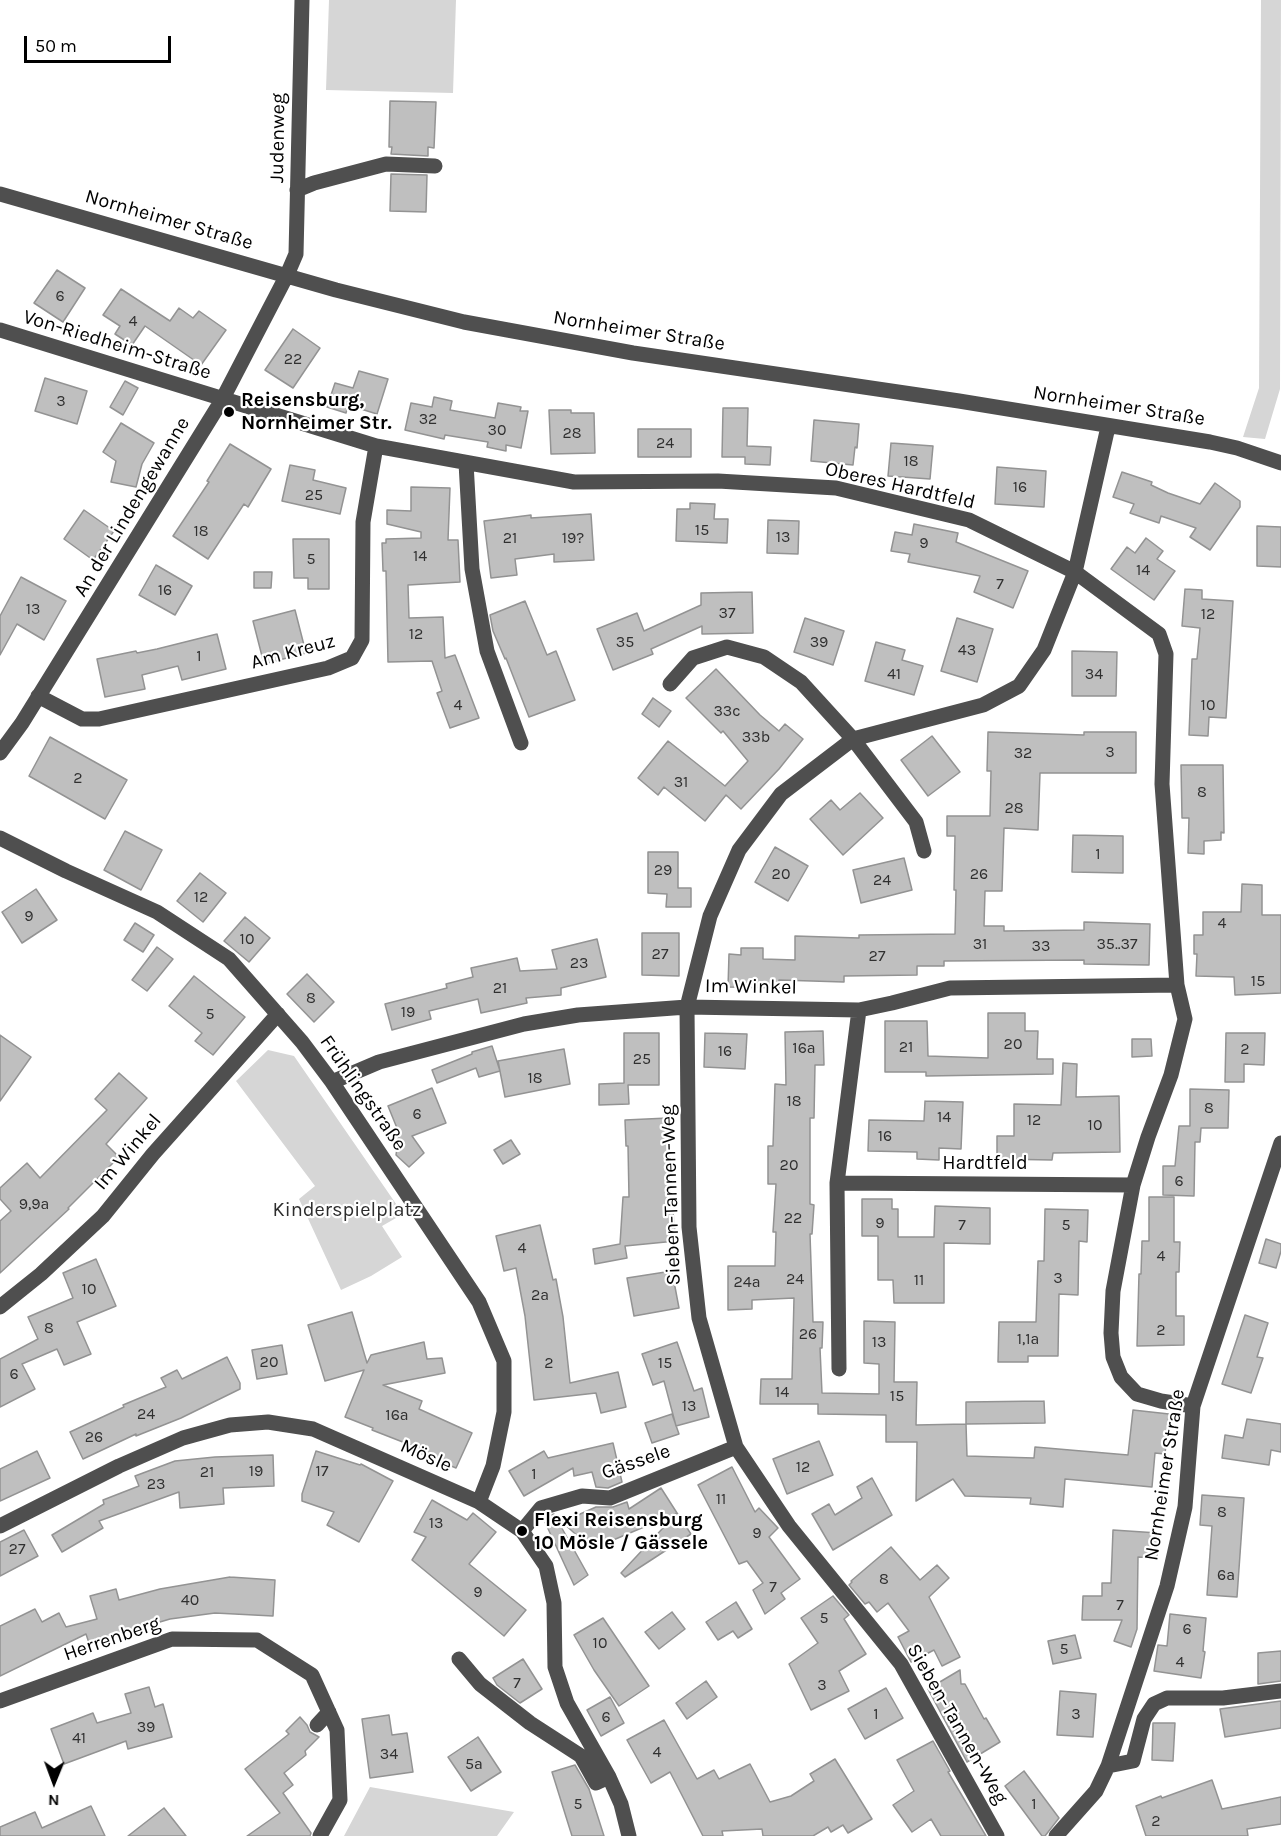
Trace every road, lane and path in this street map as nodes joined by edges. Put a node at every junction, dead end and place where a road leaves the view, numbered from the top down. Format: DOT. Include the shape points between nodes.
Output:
graph roads {
  1 [pos="302,0"];
  2 [pos="435,166"];
  3 [pos="297,190"];
  4 [pos="0,194"];
  5 [pos="287,275"];
  6 [pos="0,330"];
  7 [pos="222,399"];
  8 [pos="1108,427"];
  9 [pos="376,446"];
  10 [pos="466,463"];
  11 [pos="1281,463"];
  12 [pos="1075,572"];
  13 [pos="670,684"];
  14 [pos="38,696"];
  15 [pos="853,739"];
  16 [pos="521,743"];
  17 [pos="0,753"];
  18 [pos="0,838"];
  19 [pos="924,851"];
  20 [pos="1177,985"];
  21 [pos="687,1007"];
  22 [pos="859,1010"];
  23 [pos="278,1014"];
  24 [pos="332,1082"];
  25 [pos="1281,1143"];
  26 [pos="837,1184"];
  27 [pos="1133,1185"];
  28 [pos="0,1307"];
  29 [pos="839,1369"];
  30 [pos="1193,1407"];
  31 [pos="736,1447"];
  32 [pos="479,1502"];
  33 [pos="0,1526"];
  34 [pos="522,1531"];
  35 [pos="459,1659"];
  36 [pos="1281,1691"];
  37 [pos="0,1701"];
  38 [pos="329,1712"];
  39 [pos="317,1725"];
  40 [pos="1108,1766"];
  41 [pos="609,1777"];
  42 [pos="320,1836"];
  43 [pos="629,1836"];
  44 [pos="997,1836"];
  45 [pos="1056,1836"];
  1 -- 3 [label="street, Judenweg"];
  2 -- 3 [label="street" via="386,164"];
  3 -- 5 [label="street, Judenweg" via="296,254"];
  4 -- 5 [label="street, Nornheimer Straße"];
  5 -- 7 [label="street, An der Lindengewanne"];
  5 -- 8 [label="street, Nornheimer Straße" via="464,322 633,353"];
  6 -- 7 [label="street, Von-Riedheim-Straße"];
  7 -- 9 [label="street, Oberes Hardtfeld"];
  7 -- 14 [label="street, An der Lindengewanne"];
  8 -- 11 [label="street, Nornheimer Straße" via="1237,447"];
  8 -- 12 [label="street, Sieben-Tannen-Weg"];
  9 -- 10 [label="street, Oberes Hardtfeld"];
  9 -- 14 [label="street, Am Kreuz" via="363,522 362,640 352,658 328,668 99,719 82,719"];
  10 -- 12 [label="street, Oberes Hardtfeld" via="574,482 718,481 836,488 969,520"];
  10 -- 16 [label="street" via="472,569 487,651"];
  12 -- 15 [label="street, Sieben-Tannen-Weg" via="1044,650 1020,686 983,705"];
  12 -- 20 [label="street, Oberes Hardtfeld" via="1159,634 1166,654 1162,784"];
  13 -- 15 [label="street" via="693,658 727,647 764,657 801,682"];
  14 -- 17 [label="street, An der Lindengewanne"];
  15 -- 19 [label="street" via="916,822"];
  15 -- 21 [label="street, Sieben-Tannen-Weg" via="781,794 739,850 710,916"];
  18 -- 23 [label="street, Frühlingstraße" via="157,912 229,959"];
  20 -- 22 [label="street, Im Winkel" via="950,988"];
  20 -- 27 [label="street" via="1185,1019 1171,1075"];
  21 -- 22 [label="street, Im Winkel"];
  21 -- 24 [label="street, Im Winkel" via="578,1015 524,1024 379,1062"];
  21 -- 31 [label="street, Sieben-Tannen-Weg" via="689,1227 699,1318"];
  22 -- 26 [label="street"];
  23 -- 24 [label="street, Frühlingstraße"];
  23 -- 28 [label="street, Im Winkel" via="103,1216"];
  24 -- 32 [label="street, Frühlingstraße" via="479,1302 504,1361 504,1412 493,1466"];
  25 -- 30 [label="street, Nornheimer Straße"];
  26 -- 27 [label="street, Hardtfeld"];
  26 -- 29 [label="street"];
  27 -- 30 [label="street" via="1113,1291 1113,1357 1121,1377 1137,1394"];
  30 -- 40 [label="street, Nornheimer Straße" via="1185,1507 1167,1586"];
  31 -- 34 [label="street, Gässele" via="610,1498 582,1496 541,1508"];
  31 -- 44 [label="street, Sieben-Tannen-Weg" via="789,1526 901,1664"];
  32 -- 33 [label="street, Mösle" via="313,1429 268,1422 230,1425 183,1438"];
  32 -- 34 [label="street, Mösle"];
  34 -- 41 [label="street, Mösle" via="546,1566 554,1603 555,1667 567,1703"];
  35 -- 41 [label="street" via="480,1684 581,1756 596,1782"];
  36 -- 40 [label="street" via="1223,1698 1167,1698 1154,1704 1144,1719 1133,1761"];
  37 -- 38 [label="street, Herrenberg" via="172,1639 257,1640 312,1675"];
  38 -- 39 [label="street"];
  38 -- 42 [label="street, Herrenberg" via="337,1730 340,1800"];
  40 -- 45 [label="street, Nornheimer Straße" via="1096,1791"];
  41 -- 43 [label="street, Mösle"];
}
